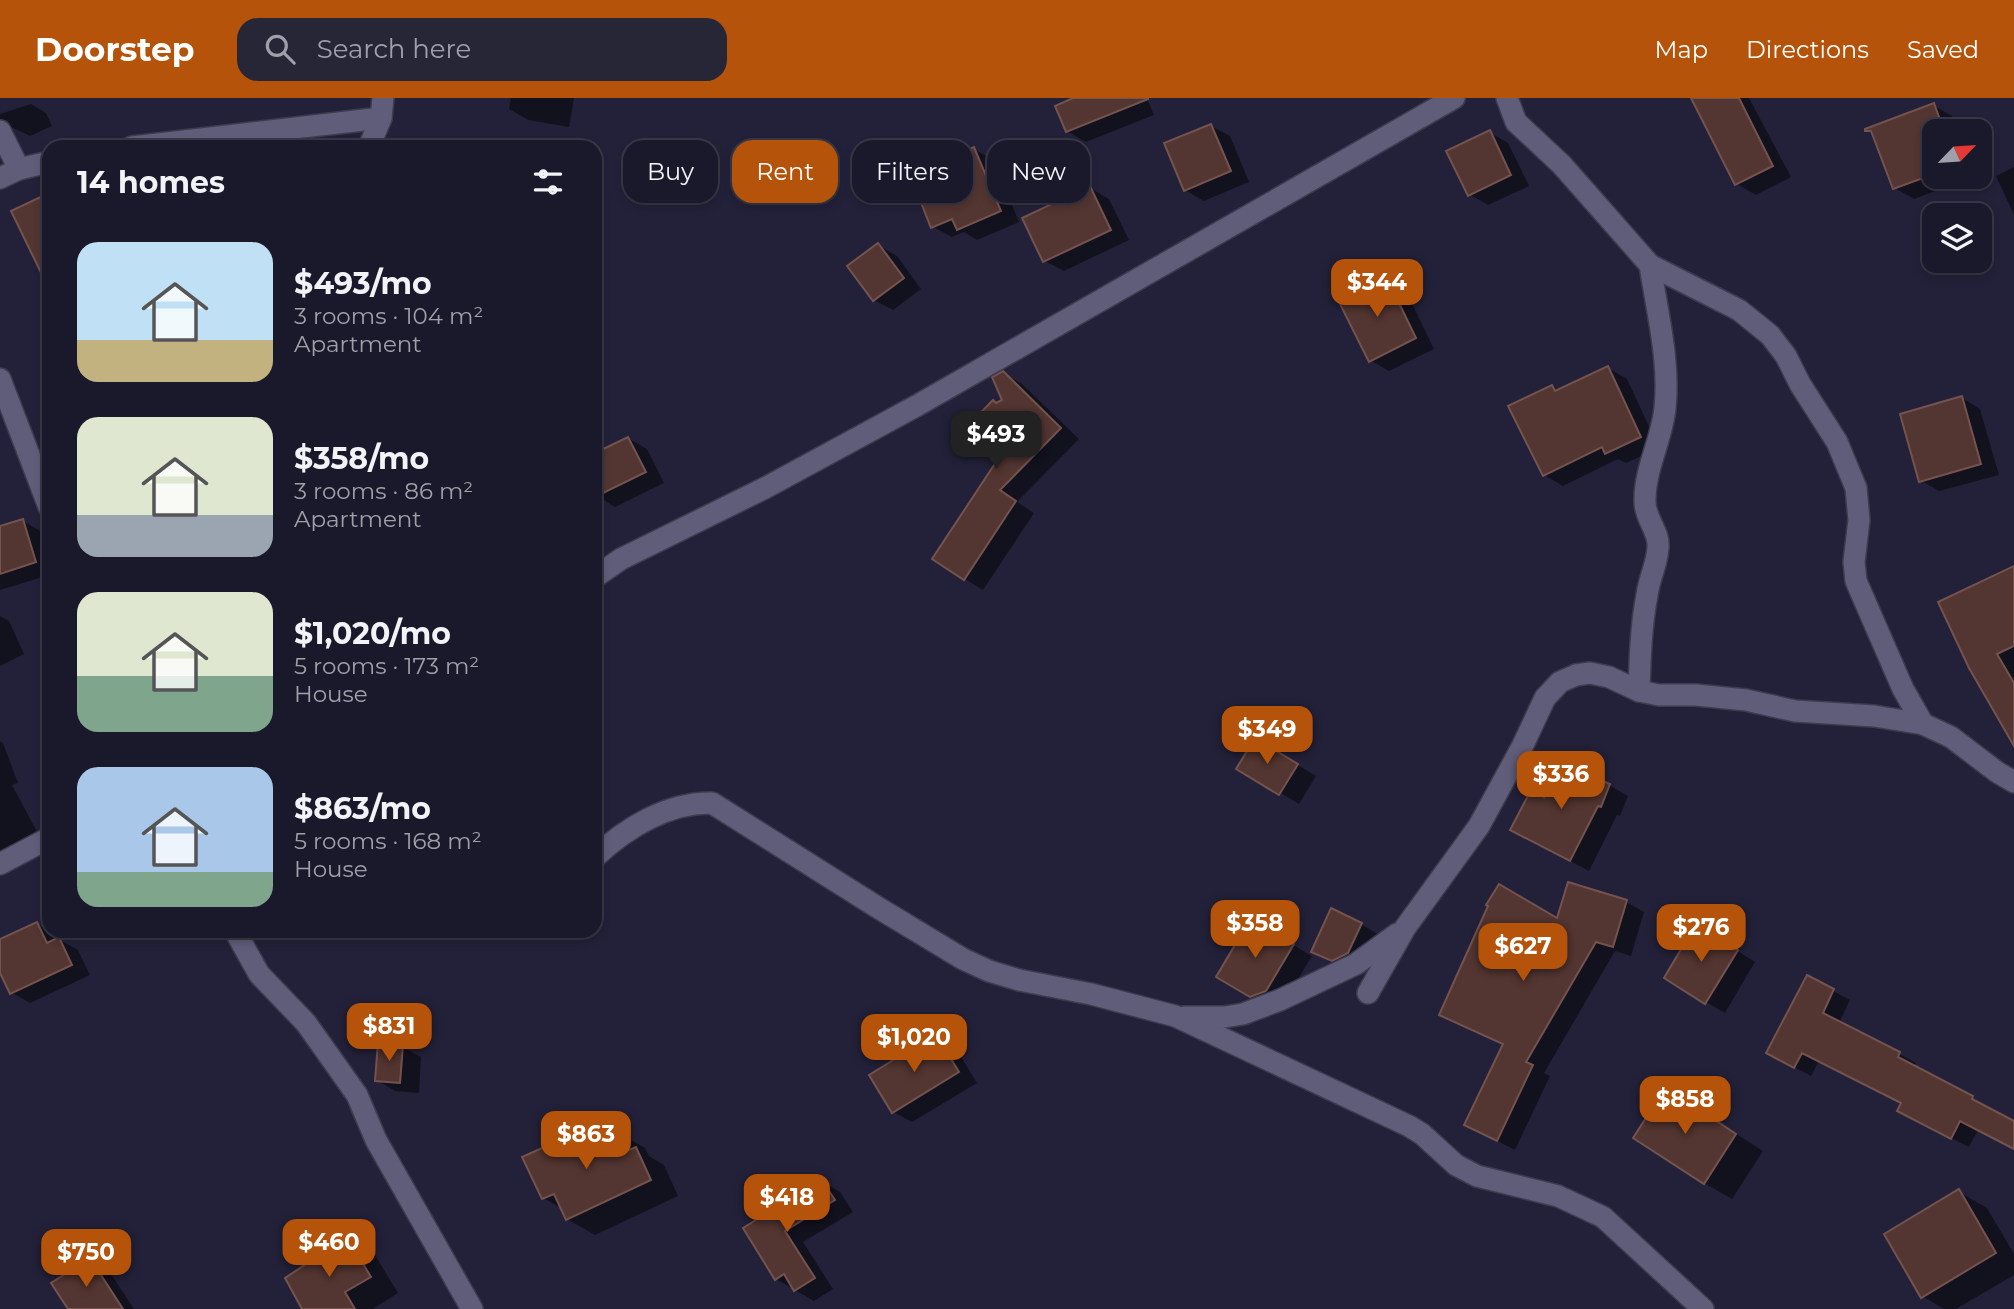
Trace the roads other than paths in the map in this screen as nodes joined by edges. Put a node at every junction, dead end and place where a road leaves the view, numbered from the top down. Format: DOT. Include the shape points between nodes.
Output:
graph roads {
  1 [pos="1454,98"];
  2 [pos="1507,98"];
  3 [pos="382,108"];
  4 [pos="0,131"];
  5 [pos="177,140"];
  6 [pos="371,140"];
  7 [pos="42,164"];
  8 [pos="9,174"];
  9 [pos="1650,265"];
  10 [pos="0,379"];
  11 [pos="42,489"];
  12 [pos="602,571"];
  13 [pos="1639,691"];
  14 [pos="1923,724"];
  15 [pos="2014,782"];
  16 [pos="42,842"];
  17 [pos="602,850"];
  18 [pos="0,864"];
  19 [pos="1405,928"];
  20 [pos="239,938"];
  21 [pos="1368,993"];
  22 [pos="1175,1016"];
  23 [pos="472,1309"];
  24 [pos="1703,1309"];
  1 -- 12 [label="street" via="918,405"];
  2 -- 9 [label="street" via="1516,122 1562,165"];
  3 -- 5 [label="street"];
  3 -- 6 [label="street"];
  4 -- 8 [label="street"];
  7 -- 8 [label="street"];
  9 -- 13 [label="street" via="1666,366 1665,410 1644,500 1658,547 1643,622"];
  9 -- 14 [label="street" via="1739,310 1770,335 1786,356 1837,442 1856,488 1856,582"];
  10 -- 11 [label="street"];
  13 -- 14 [label="street"];
  13 -- 19 [label="street" via="1590,673 1560,682 1552,690 1479,826"];
  14 -- 15 [label="street" via="1951,737"];
  16 -- 18 [label="street"];
  17 -- 22 [label="street" via="652,817 694,803 712,803 989,971"];
  19 -- 21 [label="street"];
  19 -- 22 [label="street" via="1356,964 1280,1000 1226,1017"];
  20 -- 23 [label="street" via="258,974 306,1023 358,1095 376,1140"];
  22 -- 24 [label="street" via="1409,1126 1477,1176 1558,1196 1604,1217"];
}
